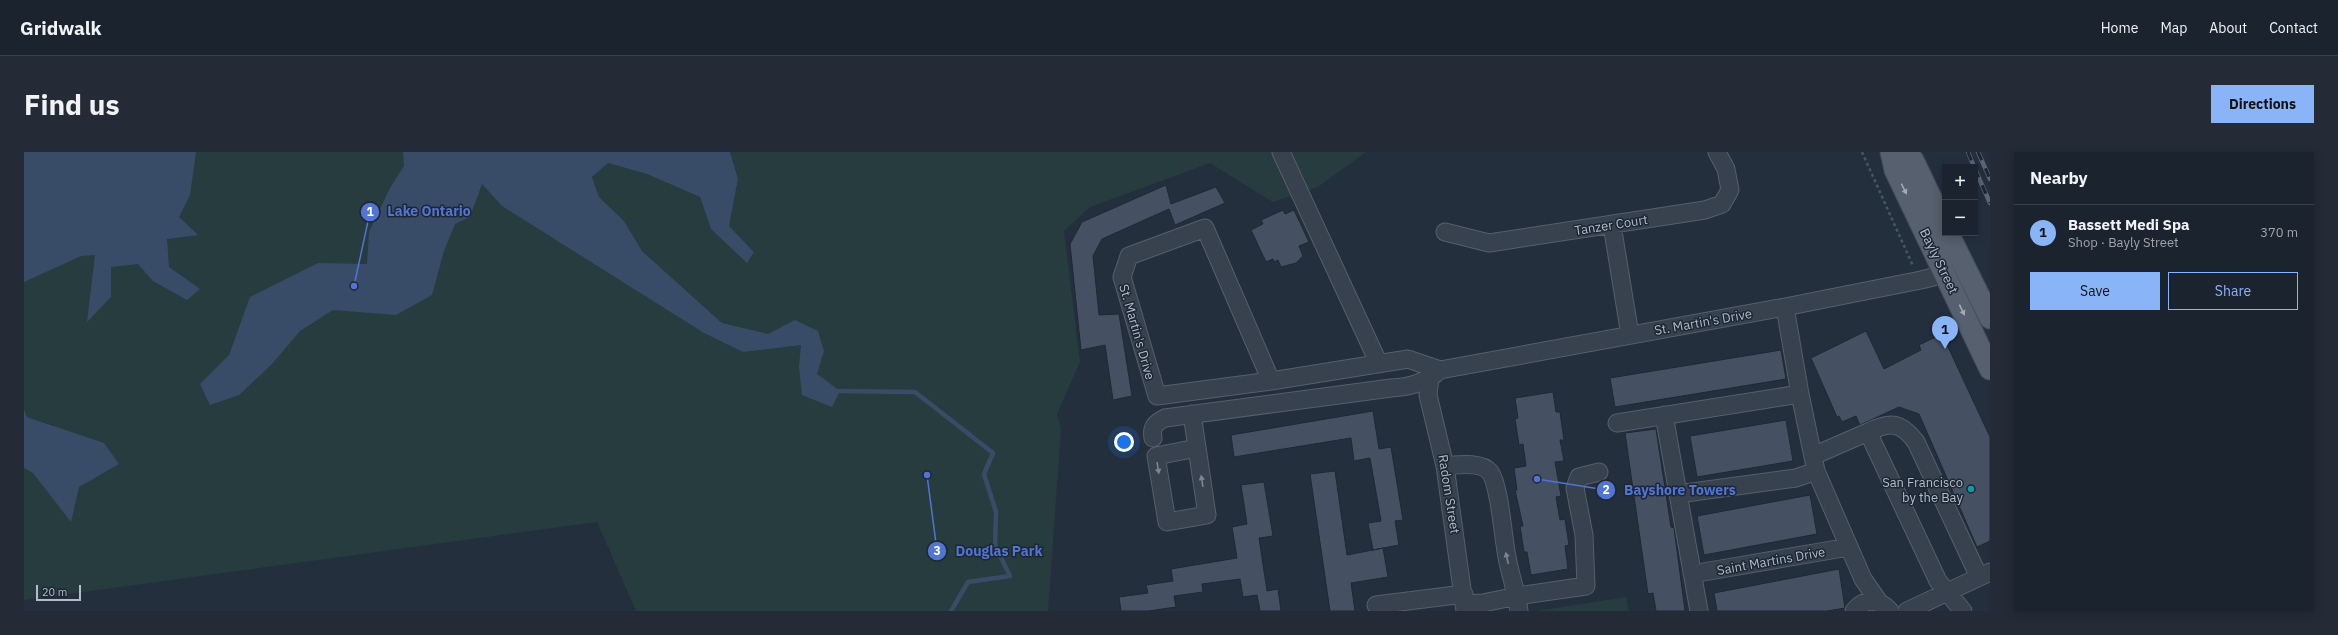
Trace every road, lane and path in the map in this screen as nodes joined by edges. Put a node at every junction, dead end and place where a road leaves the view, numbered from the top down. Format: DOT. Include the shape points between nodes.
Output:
graph roads {
  1 [pos="1281,152"];
  2 [pos="1717,152"];
  3 [pos="1862,152"];
  4 [pos="1891,152"];
  5 [pos="1904,152"];
  6 [pos="1942,221"];
  7 [pos="1612,225"];
  8 [pos="1445,232"];
  9 [pos="1949,236"];
  10 [pos="1965,269"];
  11 [pos="1945,274"];
  12 [pos="1921,280"];
  13 [pos="1786,307"];
  14 [pos="1990,318"];
  15 [pos="1630,335"];
  16 [pos="1379,364"];
  17 [pos="1990,369"];
  18 [pos="1435,374"];
  19 [pos="1271,381"];
  20 [pos="1800,394"];
  21 [pos="1192,414"];
  22 [pos="1664,415"];
  23 [pos="1617,423"];
  24 [pos="1868,432"];
  25 [pos="1153,438"];
  26 [pos="1197,448"];
  27 [pos="1815,464"];
  28 [pos="1445,466"];
  29 [pos="1599,472"];
  30 [pos="1678,494"];
  31 [pos="1849,547"];
  32 [pos="1692,574"];
  33 [pos="1985,575"];
  34 [pos="1947,592"];
  35 [pos="1464,603"];
  36 [pos="1518,603"];
  37 [pos="1376,605"];
  38 [pos="1875,607"];
  39 [pos="1699,611"];
  40 [pos="1907,611"];
  41 [pos="1962,611"];
  1 -- 16 [label="street"];
  2 -- 7 [label="street, Tanzer Court" via="1726,169 1730,190 1722,204 1705,210"];
  3 -- 12 [label="path"];
  4 -- 11 [label="main road, Bayly Street, one-way" via="1895,170"];
  5 -- 6 [label="main road, Bayly Street" via="1913,160"];
  7 -- 8 [label="street, Tanzer Court" via="1488,243"];
  7 -- 15 [label="street"];
  9 -- 10 [label="main road, Bayly Street"];
  10 -- 11 [label="street, St. Martin's Drive"];
  10 -- 14 [label="main road, Bayly Street"];
  11 -- 12 [label="street, St. Martin's Drive"];
  11 -- 17 [label="main road, Bayly Street, one-way"];
  12 -- 13 [label="street, St. Martin's Drive"];
  13 -- 15 [label="street, St. Martin's Drive"];
  13 -- 20 [label="street"];
  15 -- 18 [label="street, St. Martin's Drive"];
  16 -- 18 [label="street, St. Martin's Drive" via="1408,359"];
  16 -- 19 [label="street, St. Martin's Drive"];
  18 -- 21 [label="street, St. Martin's Drive" via="1408,387"];
  18 -- 28 [label="street, Radom Street" via="1428,396"];
  19 -- 19 [label="street, St. Martin's Drive" via="1157,396 1122,277 1130,256 1205,228"];
  20 -- 22 [label="street"];
  20 -- 27 [label="street"];
  21 -- 25 [label="street, St. Martin's Drive" via="1156,422 1152,430"];
  21 -- 26 [label="street"];
  22 -- 23 [label="street"];
  22 -- 30 [label="street"];
  24 -- 27 [label="street"];
  24 -- 33 [label="street" via="1893,424 1906,428 1916,442"];
  24 -- 34 [label="street" via="1938,581"];
  26 -- 26 [label="street, one-way" via="1156,456 1167,522 1207,515"];
  27 -- 30 [label="street" via="1796,478"];
  27 -- 31 [label="street"];
  28 -- 35 [label="street, Radom Street"];
  36 -- 28 [label="street, one-way" via="1490,472 1483,467 1463,464"];
  29 -- 36 [label="street" via="1579,477 1575,488 1584,534 1586,586"];
  30 -- 32 [label="street"];
  31 -- 32 [label="street, Saint Martins Drive"];
  31 -- 38 [label="street"];
  32 -- 39 [label="street"];
  33 -- 34 [label="street"];
  34 -- 40 [label="street"];
  34 -- 41 [label="street"];
  35 -- 36 [label="street"];
  35 -- 37 [label="street"];
  38 -- 40 [label="street"];
}
